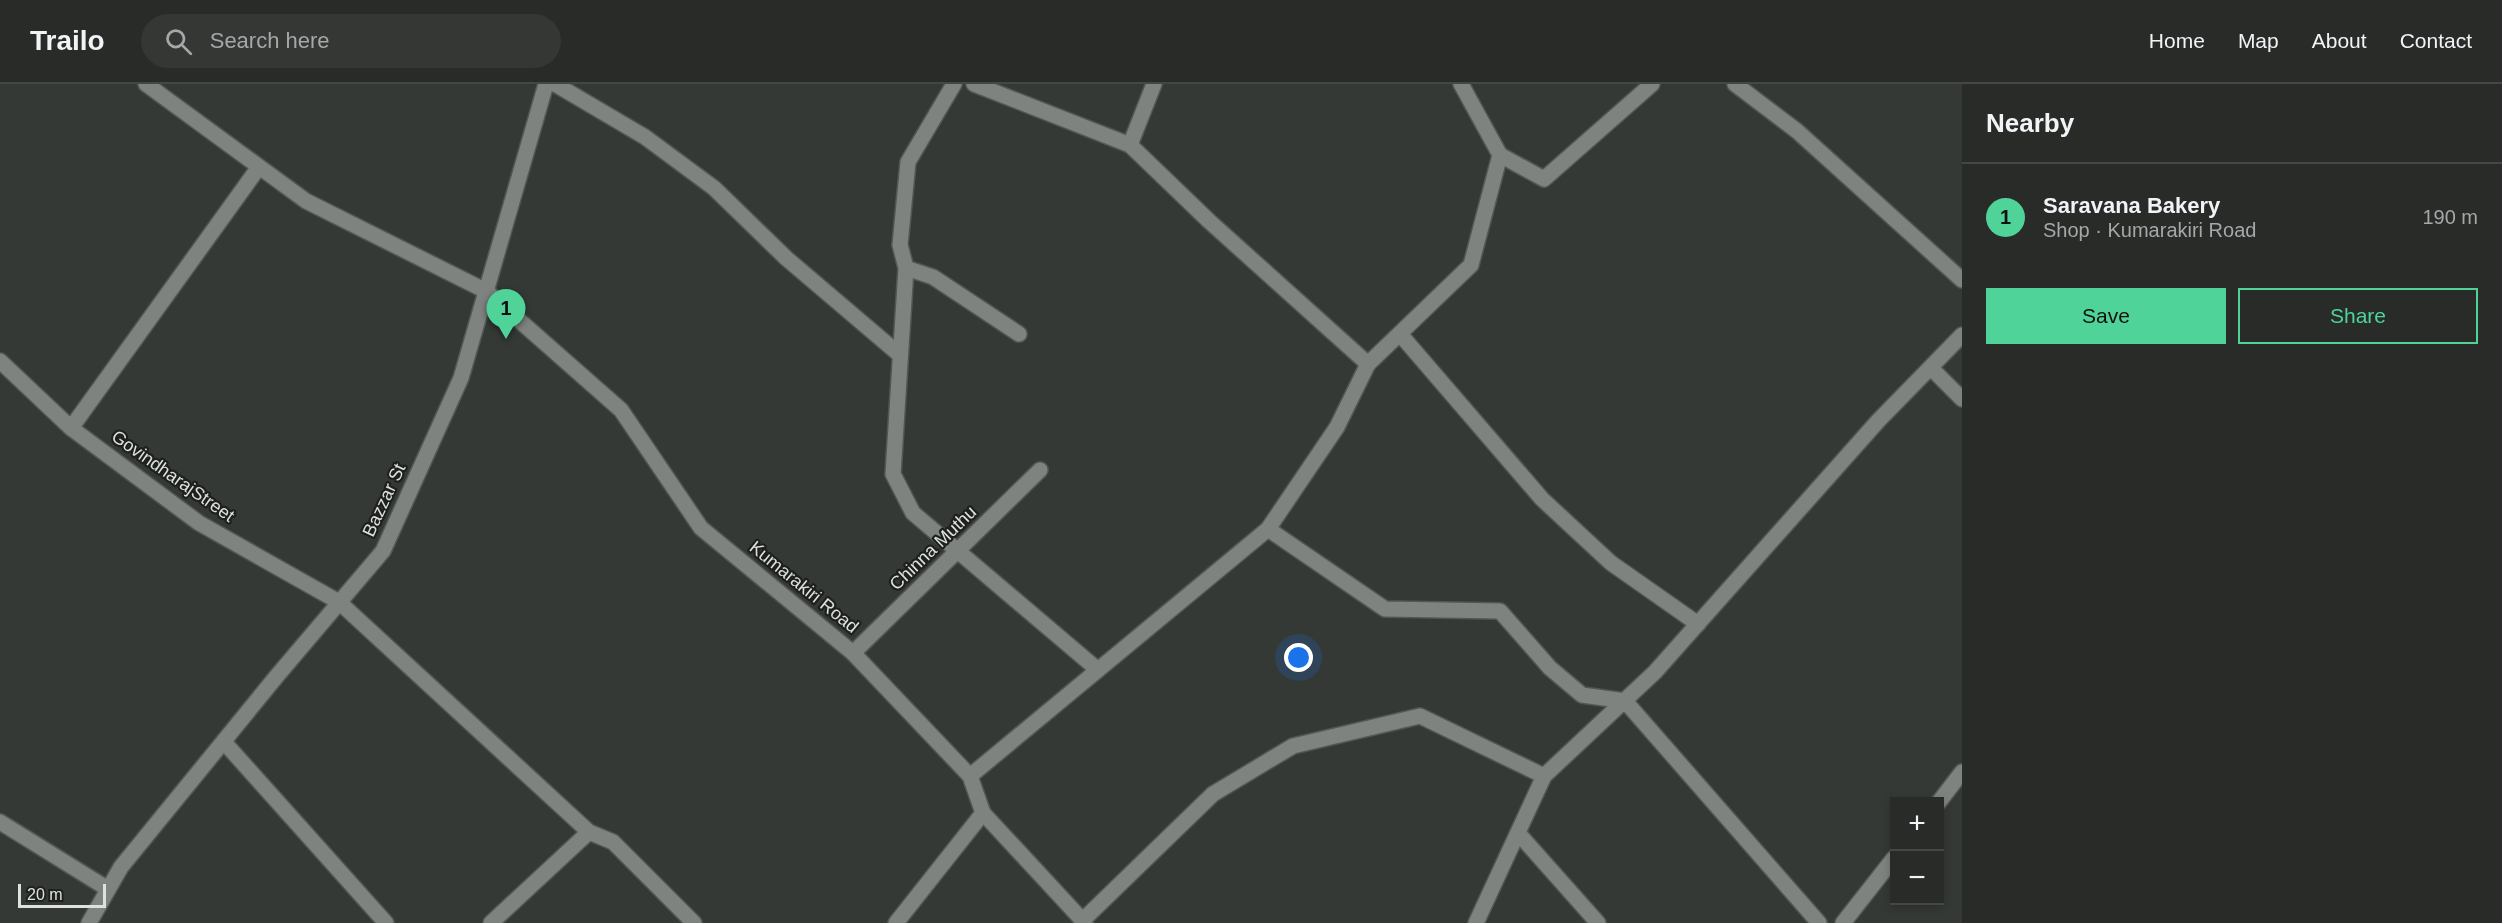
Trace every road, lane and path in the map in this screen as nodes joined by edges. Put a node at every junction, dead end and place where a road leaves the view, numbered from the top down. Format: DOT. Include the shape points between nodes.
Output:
graph roads {
  1 [pos="146,84"];
  2 [pos="546,84"];
  3 [pos="555,84"];
  4 [pos="954,84"];
  5 [pos="974,84"];
  6 [pos="1154,84"];
  7 [pos="1461,84"];
  8 [pos="1652,84"];
  9 [pos="1735,84"];
  10 [pos="1130,145"];
  11 [pos="1500,155"];
  12 [pos="259,167"];
  13 [pos="906,268"];
  14 [pos="1962,280"];
  15 [pos="486,291"];
  16 [pos="1018,334"];
  17 [pos="1400,334"];
  18 [pos="1962,335"];
  19 [pos="900,355"];
  20 [pos="0,361"];
  21 [pos="1368,364"];
  22 [pos="1931,368"];
  23 [pos="1962,399"];
  24 [pos="71,428"];
  25 [pos="1040,470"];
  26 [pos="1268,529"];
  27 [pos="958,551"];
  28 [pos="339,602"];
  29 [pos="1698,624"];
  30 [pos="853,653"];
  31 [pos="1098,670"];
  32 [pos="1625,701"];
  33 [pos="224,741"];
  34 [pos="1962,772"];
  35 [pos="970,776"];
  36 [pos="1544,776"];
  37 [pos="1942,797"];
  38 [pos="983,813"];
  39 [pos="0,822"];
  40 [pos="588,832"];
  41 [pos="1518,833"];
  42 [pos="1890,863"];
  43 [pos="108,890"];
  44 [pos="1084,922"];
  45 [pos="89,923"];
  46 [pos="386,923"];
  47 [pos="491,923"];
  48 [pos="694,923"];
  49 [pos="896,923"];
  50 [pos="1476,923"];
  51 [pos="1598,923"];
  52 [pos="1819,923"];
  53 [pos="1843,923"];
  1 -- 12 [label="street, Kumarakiri Road"];
  2 -- 15 [label="street, Bazzar St"];
  3 -- 19 [label="street" via="645,137 714,188 786,258"];
  4 -- 13 [label="street" via="908,162 900,245"];
  5 -- 10 [label="street"];
  6 -- 10 [label="street"];
  7 -- 11 [label="street"];
  8 -- 11 [label="street" via="1544,179"];
  9 -- 14 [label="street" via="1797,131"];
  10 -- 21 [label="street"];
  11 -- 17 [label="street" via="1471,265"];
  12 -- 15 [label="street, Kumarakiri Road" via="306,201"];
  12 -- 24 [label="street"];
  13 -- 16 [label="street" via="933,277"];
  13 -- 19 [label="street"];
  15 -- 28 [label="street, Bazzar St" via="461,378 383,551"];
  15 -- 30 [label="street, Kumarakiri Road" via="621,410 701,528"];
  17 -- 21 [label="street"];
  17 -- 29 [label="street" via="1542,499 1611,563"];
  18 -- 22 [label="street"];
  19 -- 27 [label="street" via="893,474 913,513"];
  20 -- 24 [label="street, GovindharajStreet"];
  21 -- 26 [label="street" via="1338,427"];
  22 -- 23 [label="street"];
  22 -- 29 [label="street" via="1878,421"];
  24 -- 28 [label="street, GovindharajStreet" via="200,523"];
  25 -- 27 [label="street, Chinna Muthu"];
  26 -- 31 [label="street"];
  26 -- 32 [label="street" via="1384,609 1500,611 1550,668 1582,694"];
  27 -- 30 [label="street, Chinna Muthu"];
  27 -- 31 [label="street"];
  28 -- 33 [label="street, Bazzar St"];
  28 -- 40 [label="street, GovindharajStreet"];
  29 -- 32 [label="street"];
  30 -- 35 [label="street, Kumarakiri Road"];
  31 -- 35 [label="street"];
  32 -- 36 [label="street"];
  32 -- 52 [label="street"];
  33 -- 43 [label="street, Bazzar St" via="121,867"];
  33 -- 46 [label="street"];
  34 -- 37 [label="street"];
  35 -- 38 [label="street, Kumarakiri Road"];
  36 -- 41 [label="street"];
  36 -- 44 [label="street" via="1420,716 1293,746 1213,794"];
  38 -- 44 [label="street, Kumarakiri Road"];
  38 -- 49 [label="street"];
  39 -- 43 [label="street"];
  40 -- 47 [label="street"];
  40 -- 48 [label="street, GovindharajStreet" via="613,842"];
  41 -- 50 [label="street"];
  41 -- 51 [label="street"];
  42 -- 53 [label="street"];
  43 -- 45 [label="street, Bazzar St"];
}
